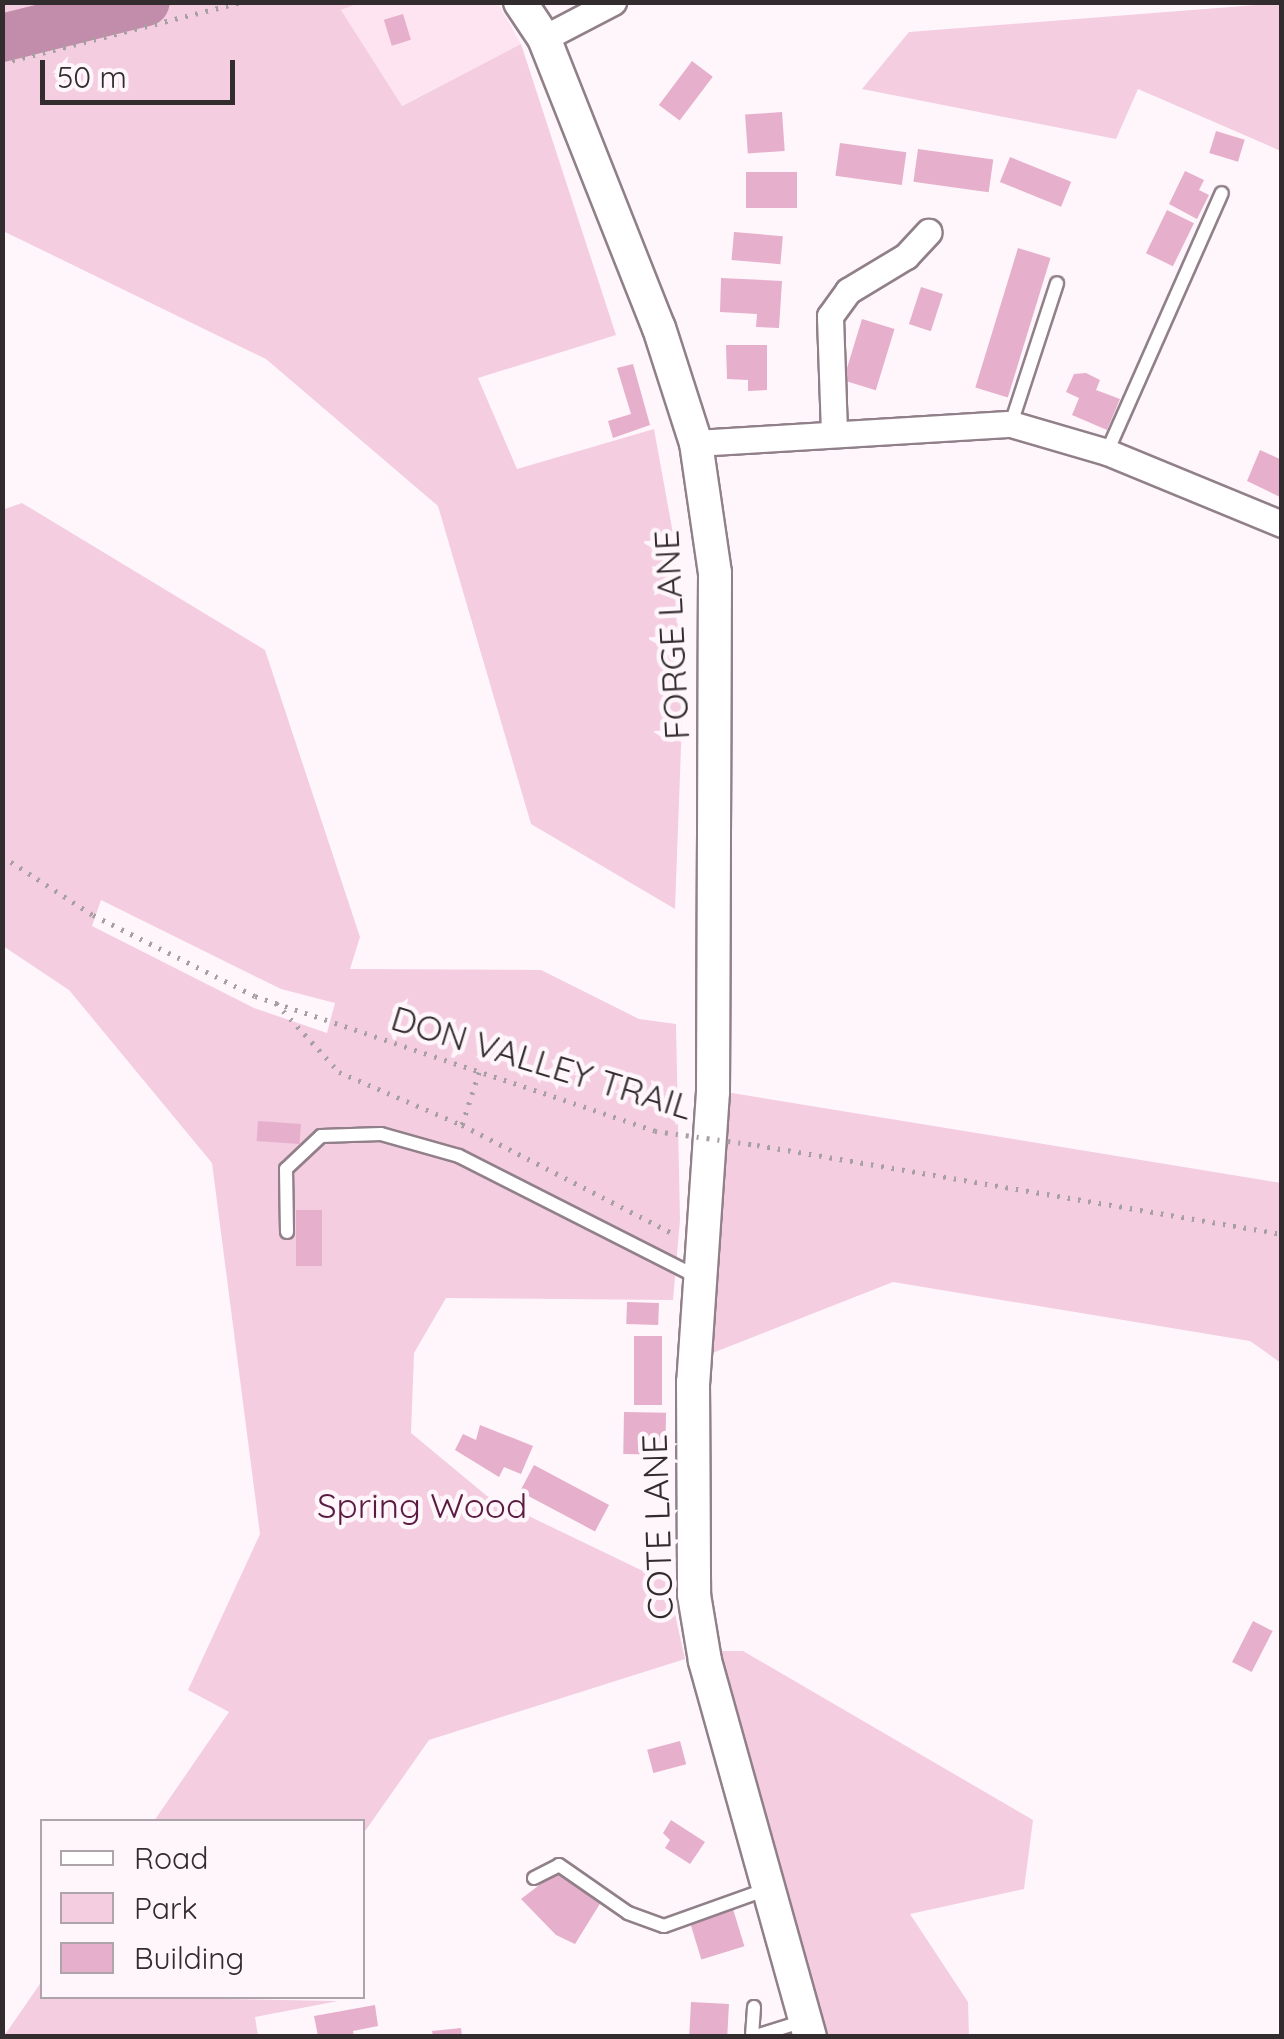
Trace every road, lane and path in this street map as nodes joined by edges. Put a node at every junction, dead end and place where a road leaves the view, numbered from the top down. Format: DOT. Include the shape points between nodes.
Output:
graph roads {
  1 [pos="242,2"];
  2 [pos="520,2"];
  3 [pos="613,2"];
  4 [pos="544,38"];
  5 [pos="2,62"];
  6 [pos="1222,193"];
  7 [pos="931,228"];
  8 [pos="1056,284"];
  9 [pos="1011,424"];
  10 [pos="834,432"];
  11 [pos="696,444"];
  12 [pos="1107,452"];
  13 [pos="1282,524"];
  14 [pos="2,856"];
  15 [pos="276,1003"];
  16 [pos="480,1072"];
  17 [pos="712,1120"];
  18 [pos="462,1125"];
  19 [pos="287,1232"];
  20 [pos="1282,1234"];
  21 [pos="699,1262"];
  22 [pos="534,1878"];
  23 [pos="772,1887"];
  24 [pos="754,2007"];
  25 [pos="808,2029"];
  26 [pos="754,2036"];
  1 -- 5 [label="path"];
  2 -- 4 [label="street, FORGE LANE"];
  3 -- 4 [label="street"];
  4 -- 11 [label="street, FORGE LANE" via="607,186"];
  6 -- 12 [label="lane"];
  7 -- 10 [label="street" via="906,256 848,291 830,316"];
  8 -- 9 [label="lane"];
  9 -- 10 [label="street"];
  9 -- 12 [label="street"];
  10 -- 11 [label="street"];
  11 -- 17 [label="street, FORGE LANE" via="715,573"];
  12 -- 13 [label="street"];
  14 -- 15 [label="path, DON VALLEY TRAIL" via="93,914"];
  15 -- 16 [label="path, DON VALLEY TRAIL"];
  15 -- 18 [label="path" via="339,1072"];
  16 -- 18 [label="path"];
  16 -- 20 [label="path, DON VALLEY TRAIL, bridge" via="655,1131"];
  17 -- 21 [label="street, COTE LANE"];
  18 -- 21 [label="path"];
  19 -- 21 [label="lane" via="286,1168 321,1136 381,1134 459,1156"];
  21 -- 23 [label="street, COTE LANE" via="694,1594 705,1661"];
  22 -- 23 [label="lane" via="559,1865 628,1913 664,1926"];
  23 -- 25 [label="street, COTE LANE"];
  24 -- 26 [label="lane"];
  25 -- 26 [label="lane"];
}
